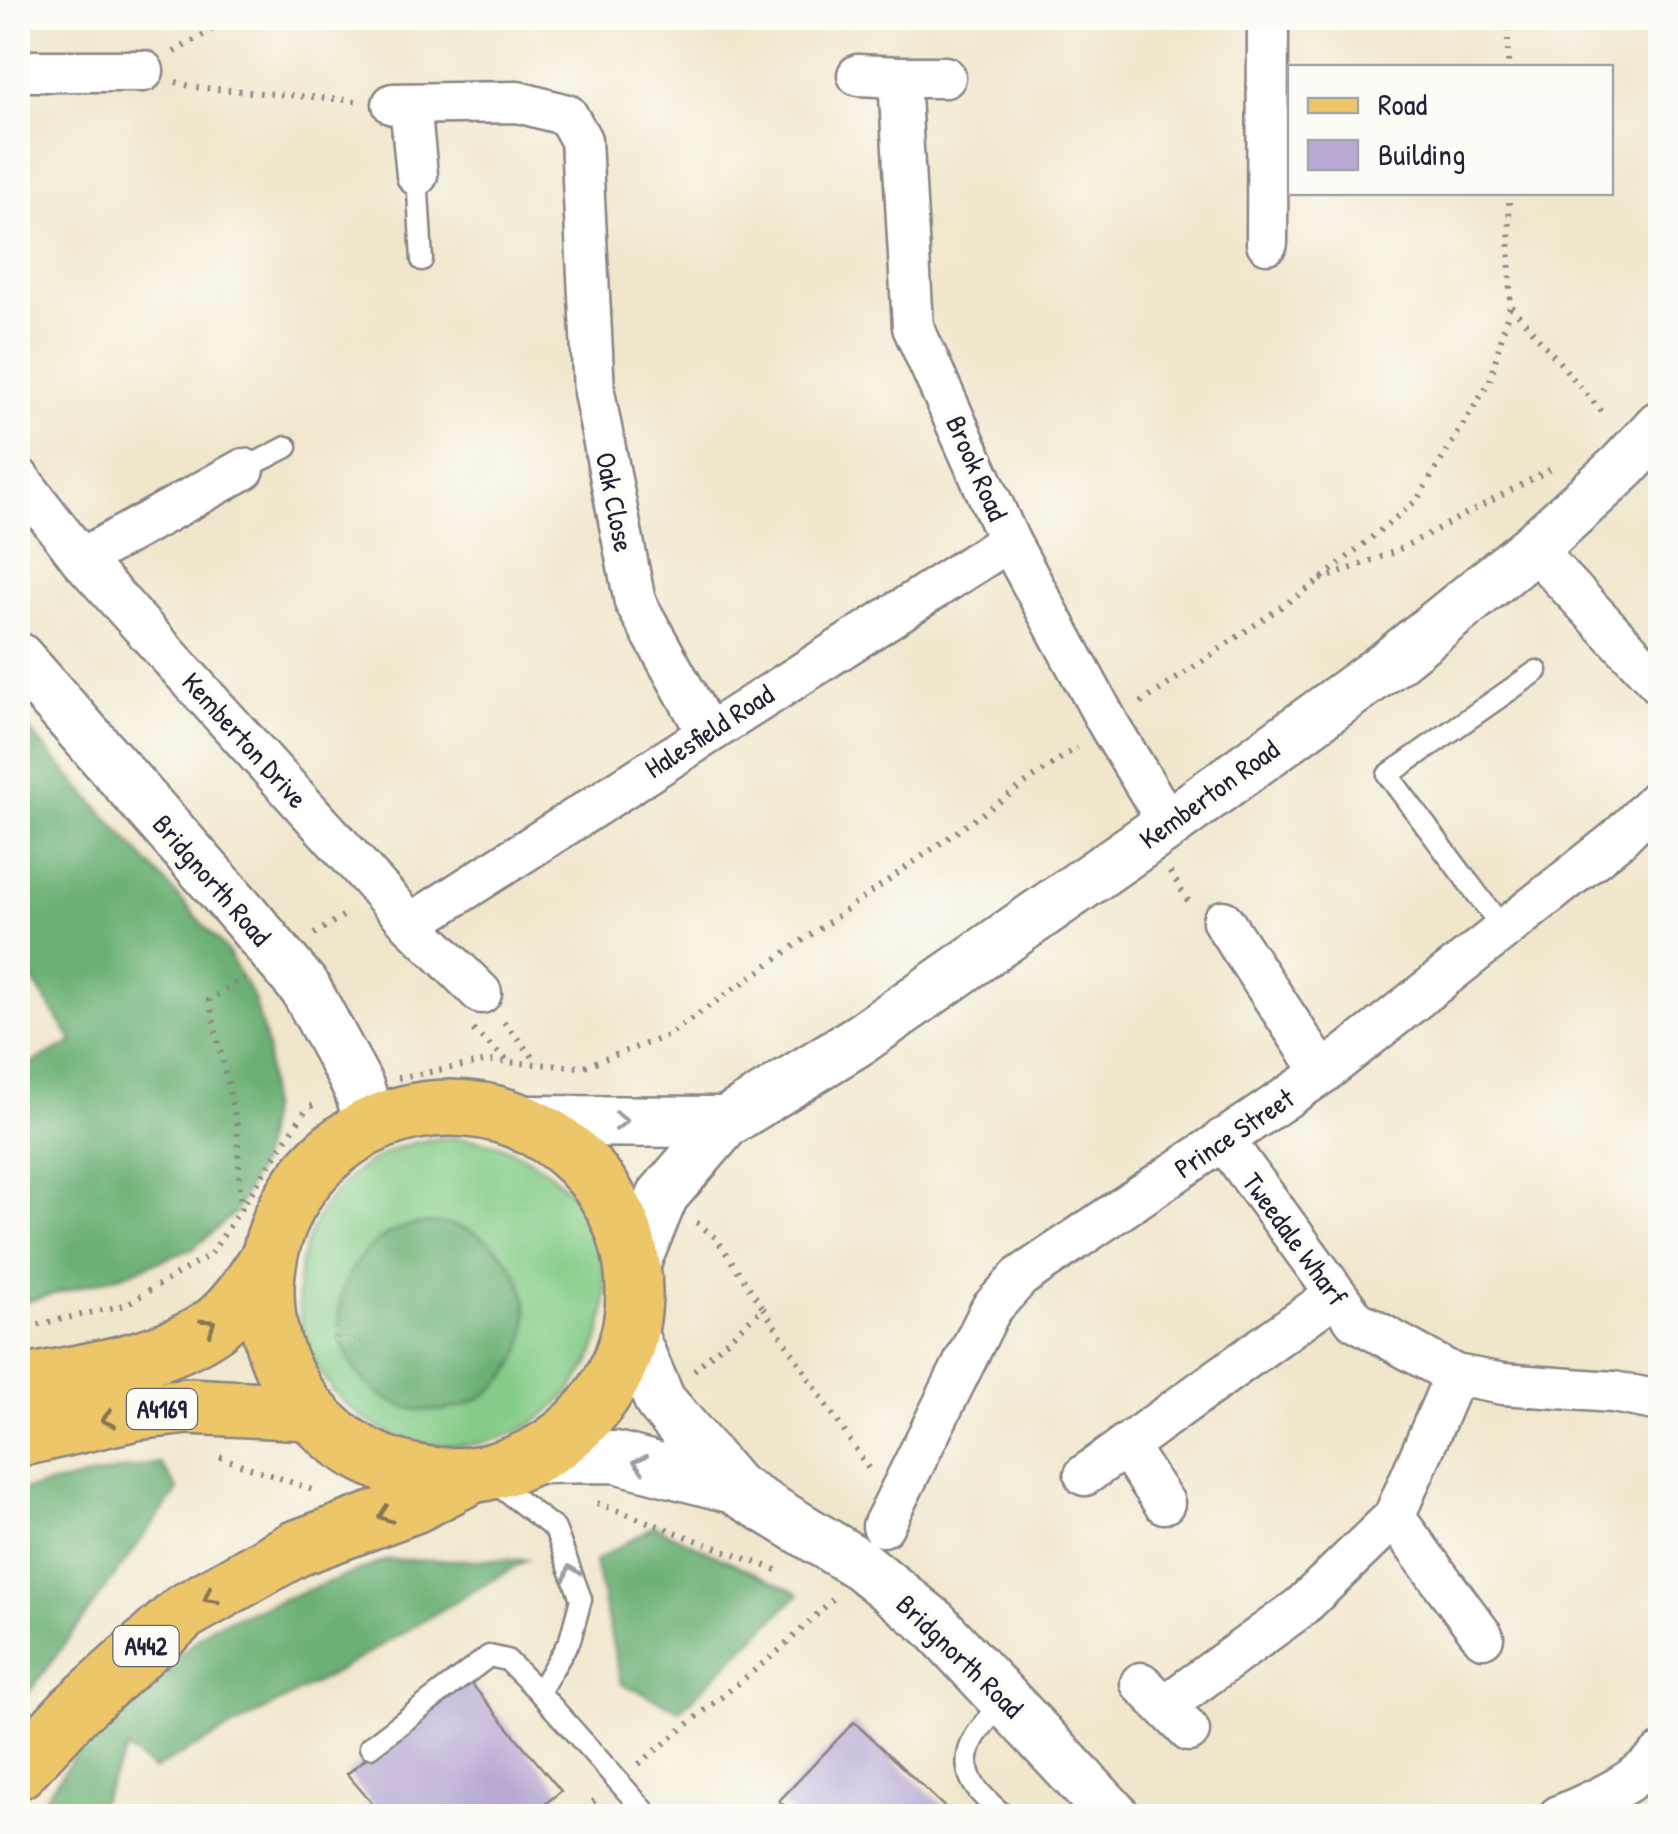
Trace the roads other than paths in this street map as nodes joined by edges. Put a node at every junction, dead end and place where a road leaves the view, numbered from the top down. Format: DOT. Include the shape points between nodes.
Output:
graph roads {
  1 [pos="1268,18"];
  2 [pos="142,71"];
  3 [pos="18,72"];
  4 [pos="858,75"];
  5 [pos="899,77"];
  6 [pos="946,77"];
  7 [pos="417,174"];
  8 [pos="1267,243"];
  9 [pos="422,260"];
  10 [pos="1660,426"];
  11 [pos="287,447"];
  12 [pos="244,469"];
  13 [pos="18,478"];
  14 [pos="1009,541"];
  15 [pos="1532,548"];
  16 [pos="82,558"];
  17 [pos="18,658"];
  18 [pos="1537,671"];
  19 [pos="1660,684"];
  20 [pos="707,732"];
  21 [pos="1660,797"];
  22 [pos="1159,831"];
  23 [pos="1223,922"];
  24 [pos="411,924"];
  25 [pos="1504,930"];
  26 [pos="482,994"];
  27 [pos="1323,1073"];
  28 [pos="364,1105"];
  29 [pos="524,1122"];
  30 [pos="726,1122"];
  31 [pos="1223,1140"];
  32 [pos="268,1259"];
  33 [pos="634,1265"];
  34 [pos="1336,1295"];
  35 [pos="631,1333"];
  36 [pos="1455,1375"];
  37 [pos="18,1385"];
  38 [pos="1660,1401"];
  39 [pos="309,1412"];
  40 [pos="18,1439"];
  41 [pos="1126,1445"];
  42 [pos="495,1469"];
  43 [pos="1085,1474"];
  44 [pos="734,1488"];
  45 [pos="1164,1503"];
  46 [pos="888,1515"];
  47 [pos="1394,1518"];
  48 [pos="1484,1638"];
  49 [pos="539,1692"];
  50 [pos="1006,1700"];
  51 [pos="1165,1706"];
  52 [pos="370,1747"];
  53 [pos="1660,1756"];
  54 [pos="18,1771"];
  55 [pos="649,1816"];
  56 [pos="1004,1816"];
  57 [pos="1114,1816"];
  58 [pos="1559,1816"];
  1 -- 8 [label="street"];
  2 -- 3 [label="street"];
  4 -- 5 [label="street"];
  5 -- 6 [label="street"];
  5 -- 14 [label="street, Brook Road" via="913,326"];
  7 -- 9 [label="lane"];
  7 -- 20 [label="street, Oak Close" via="401,104 518,102 567,115 581,140 594,392 635,602"];
  10 -- 15 [label="street, Kemberton Road"];
  11 -- 12 [label="lane"];
  12 -- 16 [label="street"];
  13 -- 16 [label="street, Kemberton Drive"];
  14 -- 20 [label="street, Halesfield Road"];
  14 -- 22 [label="street, Brook Road"];
  15 -- 19 [label="street"];
  15 -- 22 [label="street, Kemberton Road" via="1392,662"];
  16 -- 24 [label="street, Kemberton Drive"];
  17 -- 28 [label="street, Bridgnorth Road, bridge" via="305,988"];
  18 -- 25 [label="lane" via="1388,775"];
  20 -- 24 [label="street, Halesfield Road"];
  21 -- 25 [label="street, Prince Street"];
  22 -- 30 [label="street, Kemberton Road" via="862,1038"];
  23 -- 27 [label="street"];
  24 -- 26 [label="street, Kemberton Drive"];
  25 -- 27 [label="street, Prince Street"];
  27 -- 31 [label="street, Prince Street"];
  28 -- 29 [label="main road" via="474,1108"];
  28 -- 32 [label="main road" via="341,1142 293,1193"];
  29 -- 30 [label="street, one-way"];
  29 -- 33 [label="main road" via="565,1146 598,1179 622,1220"];
  30 -- 33 [label="street, Kemberton Road" via="663,1195"];
  31 -- 34 [label="street, Tweedale Wharf"];
  31 -- 46 [label="street, Prince Street" via="1020,1277 990,1309"];
  37 -- 32 [label="main road, A4169, one-way" via="173,1346 214,1325"];
  32 -- 39 [label="main road" via="271,1340"];
  33 -- 35 [label="main road"];
  34 -- 36 [label="street, Tweedale Wharf" via="1355,1320"];
  34 -- 41 [label="street"];
  35 -- 42 [label="main road" via="611,1384 577,1427"];
  35 -- 44 [label="street, Bridgnorth Road" via="660,1401"];
  36 -- 38 [label="street, Tweedale Wharf"];
  36 -- 47 [label="street"];
  39 -- 40 [label="main road, A4169, one-way" via="188,1406"];
  39 -- 42 [label="main road" via="342,1442 383,1464 427,1475"];
  41 -- 43 [label="street"];
  41 -- 45 [label="street"];
  44 -- 42 [label="street, Bridgnorth Road, one-way" via="615,1457"];
  49 -- 42 [label="lane, one-way" via="570,1640 581,1599 556,1529"];
  42 -- 54 [label="main road, A442, one-way" via="295,1549 184,1612"];
  44 -- 50 [label="street, Bridgnorth Road" via="861,1565 933,1622"];
  47 -- 48 [label="street"];
  47 -- 51 [label="street" via="1301,1607"];
  49 -- 52 [label="lane" via="507,1660 489,1656"];
  49 -- 55 [label="lane"];
  50 -- 56 [label="lane" via="977,1730 968,1758 972,1782"];
  50 -- 57 [label="street, Bridgnorth Road"];
  53 -- 58 [label="street" via="1629,1782"];
}
